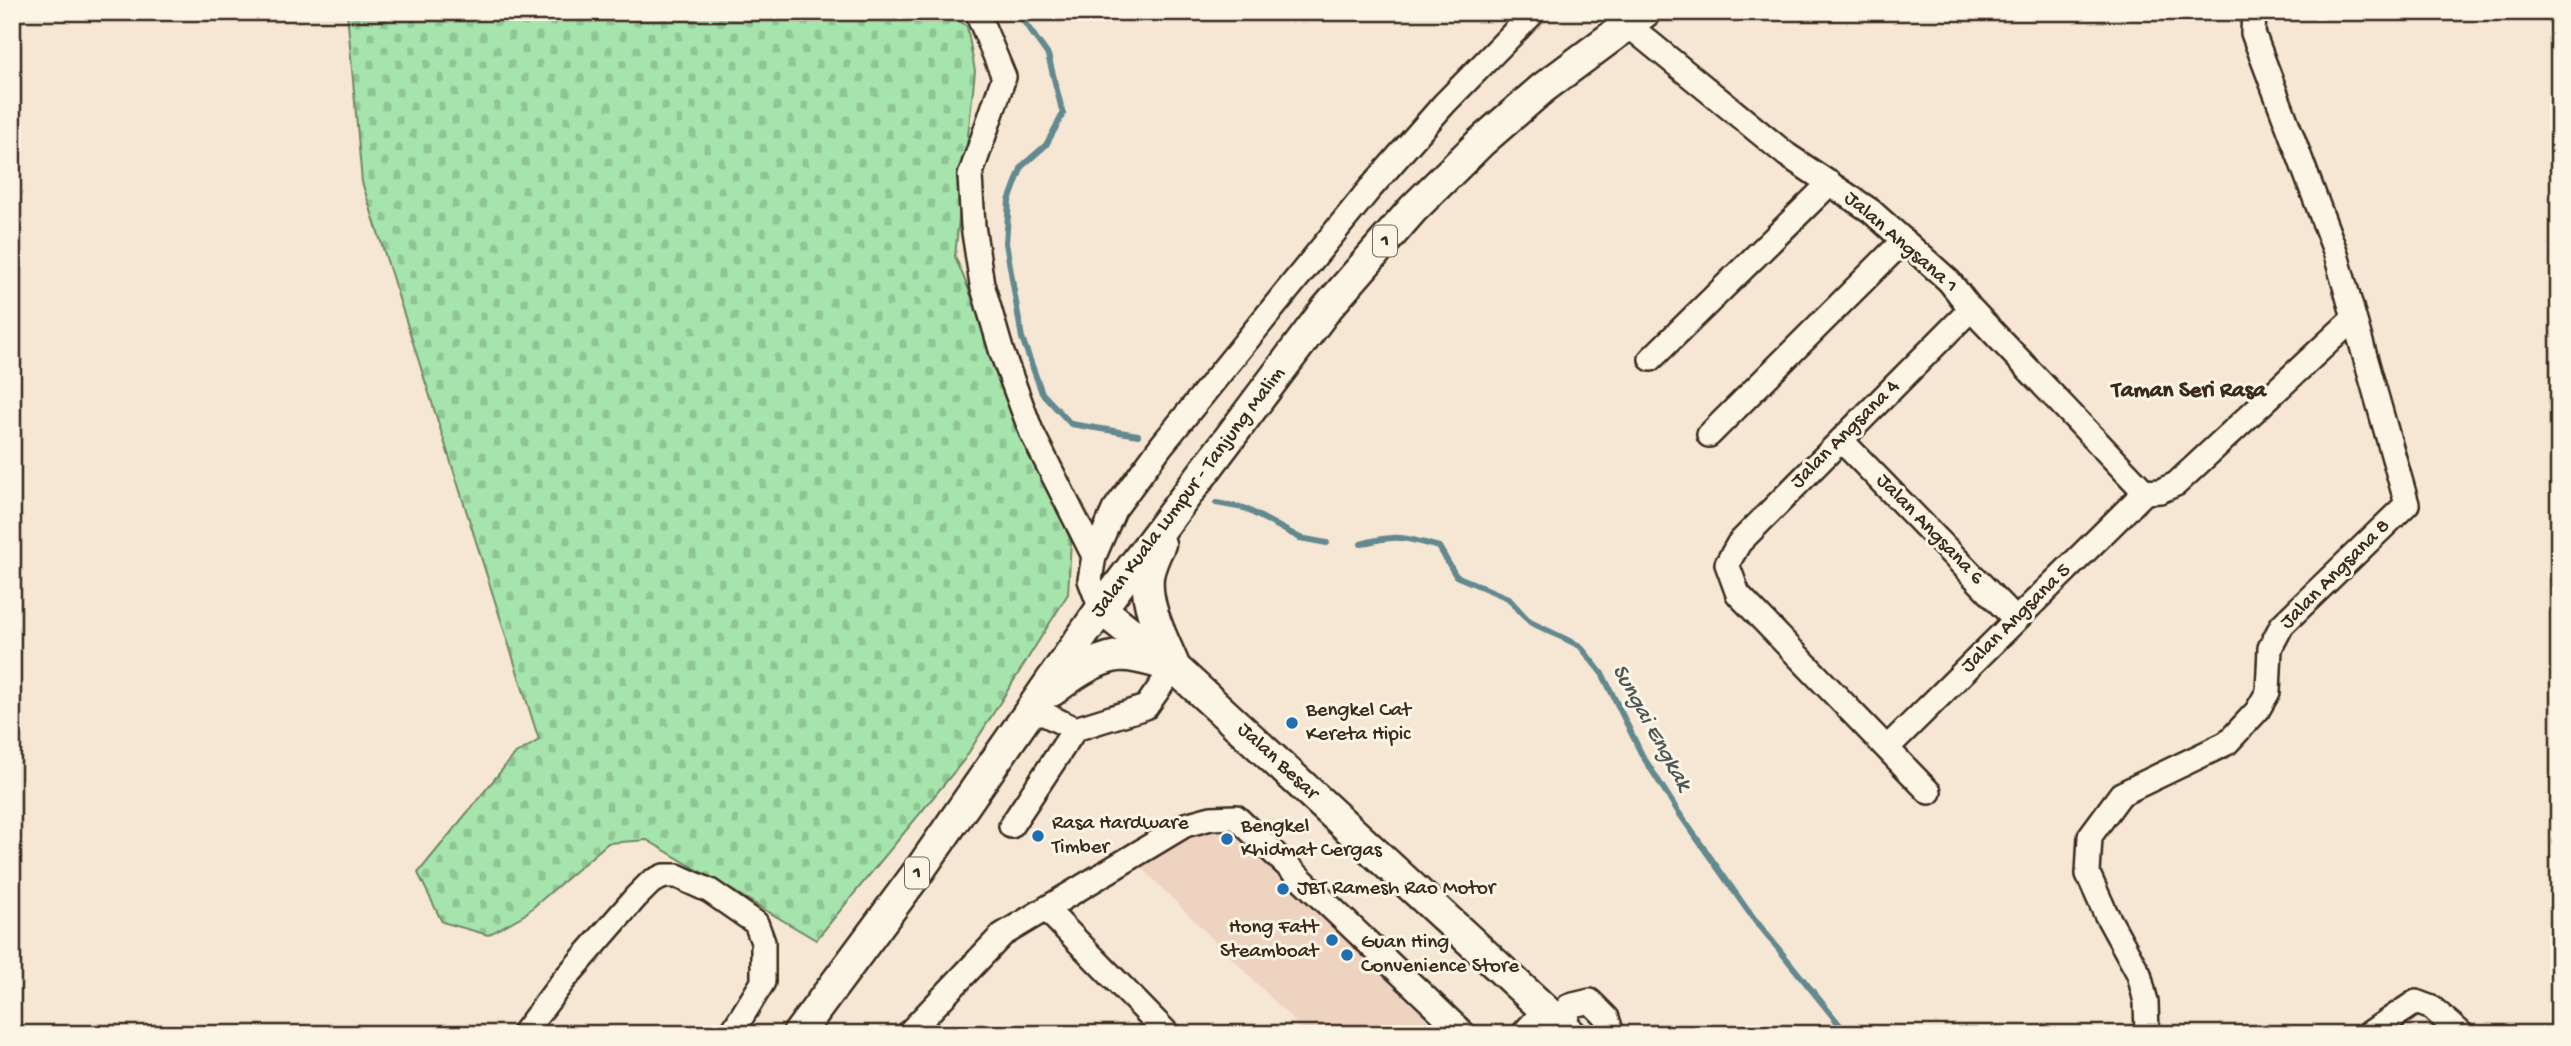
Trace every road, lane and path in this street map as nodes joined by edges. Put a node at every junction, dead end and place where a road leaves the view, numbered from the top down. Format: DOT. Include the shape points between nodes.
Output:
graph roads {
  1 [pos="977,12"];
  2 [pos="1534,12"];
  3 [pos="2254,12"];
  4 [pos="1637,19"];
  5 [pos="1830,183"];
  6 [pos="1904,240"];
  7 [pos="1971,309"];
  8 [pos="2353,319"];
  9 [pos="1651,359"];
  10 [pos="1709,435"];
  11 [pos="1841,440"];
  12 [pos="2145,492"];
  13 [pos="1172,515"];
  14 [pos="1094,556"];
  15 [pos="1101,609"];
  16 [pos="2016,620"];
  17 [pos="1174,667"];
  18 [pos="1032,708"];
  19 [pos="1075,729"];
  20 [pos="1888,747"];
  21 [pos="1929,792"];
  22 [pos="1011,826"];
  23 [pos="1046,909"];
  24 [pos="1560,1023"];
  25 [pos="1153,1029"];
  26 [pos="523,1034"];
  27 [pos="731,1034"];
  28 [pos="798,1034"];
  29 [pos="908,1034"];
  30 [pos="1464,1034"];
  31 [pos="1522,1034"];
  32 [pos="1612,1034"];
  33 [pos="2147,1034"];
  34 [pos="2368,1034"];
  35 [pos="2462,1034"];
  1 -- 14 [label="street" via="1004,77 970,176 982,284 1031,431"];
  2 -- 14 [label="street" via="1376,181 1161,446 1114,510"];
  3 -- 8 [label="street" via="2253,33 2335,251"];
  4 -- 5 [label="street, Jalan Angsana 1" via="1787,155"];
  4 -- 13 [label="main road, Jalan Kuala Lumpur - Tanjung Malim / 1" via="1543,88 1413,209 1327,308"];
  5 -- 6 [label="street, Jalan Angsana 1"];
  5 -- 9 [label="street"];
  6 -- 7 [label="street, Jalan Angsana 1" via="1949,281"];
  6 -- 10 [label="street"];
  7 -- 11 [label="street, Jalan Angsana 4"];
  7 -- 12 [label="street, Jalan Angsana 1"];
  8 -- 12 [label="street" via="2176,484"];
  8 -- 33 [label="street, Jalan Angsana 8" via="2407,504 2282,625 2270,648 2268,692 2257,712 2227,743 2121,794 2090,836 2088,874 2139,974"];
  11 -- 16 [label="street, Jalan Angsana 6"];
  11 -- 20 [label="street, Jalan Angsana 4" via="1739,543 1727,564 1738,594"];
  12 -- 16 [label="street, Jalan Angsana 5"];
  13 -- 15 [label="main road, Jalan Kuala Lumpur - Tanjung Malim / 1"];
  13 -- 17 [label="main road" via="1148,578 1154,616"];
  14 -- 15 [label="street" via="1090,580"];
  15 -- 17 [label="main road, Jalan Besar"];
  15 -- 18 [label="main road, Jalan Kuala Lumpur - Tanjung Malim / 1"];
  16 -- 20 [label="street, Jalan Angsana 5"];
  17 -- 18 [label="main road" via="1117,656 1067,679"];
  17 -- 19 [label="street" via="1146,707"];
  17 -- 24 [label="main road, Jalan Besar"];
  18 -- 19 [label="street"];
  18 -- 28 [label="main road, Jalan Kuala Lumpur - Tanjung Malim / 1"];
  19 -- 22 [label="street"];
  20 -- 21 [label="street"];
  23 -- 25 [label="street"];
  23 -- 29 [label="street" via="1002,934"];
  23 -- 30 [label="street" via="1185,825 1236,817"];
  24 -- 31 [label="street"];
  24 -- 32 [label="street" via="1569,1006 1590,1001 1607,1018"];
  26 -- 27 [label="street" via="636,897 664,876 677,876 710,891 756,923 763,942 764,982"];
  34 -- 35 [label="street" via="2416,1002 2432,1008"];
}
